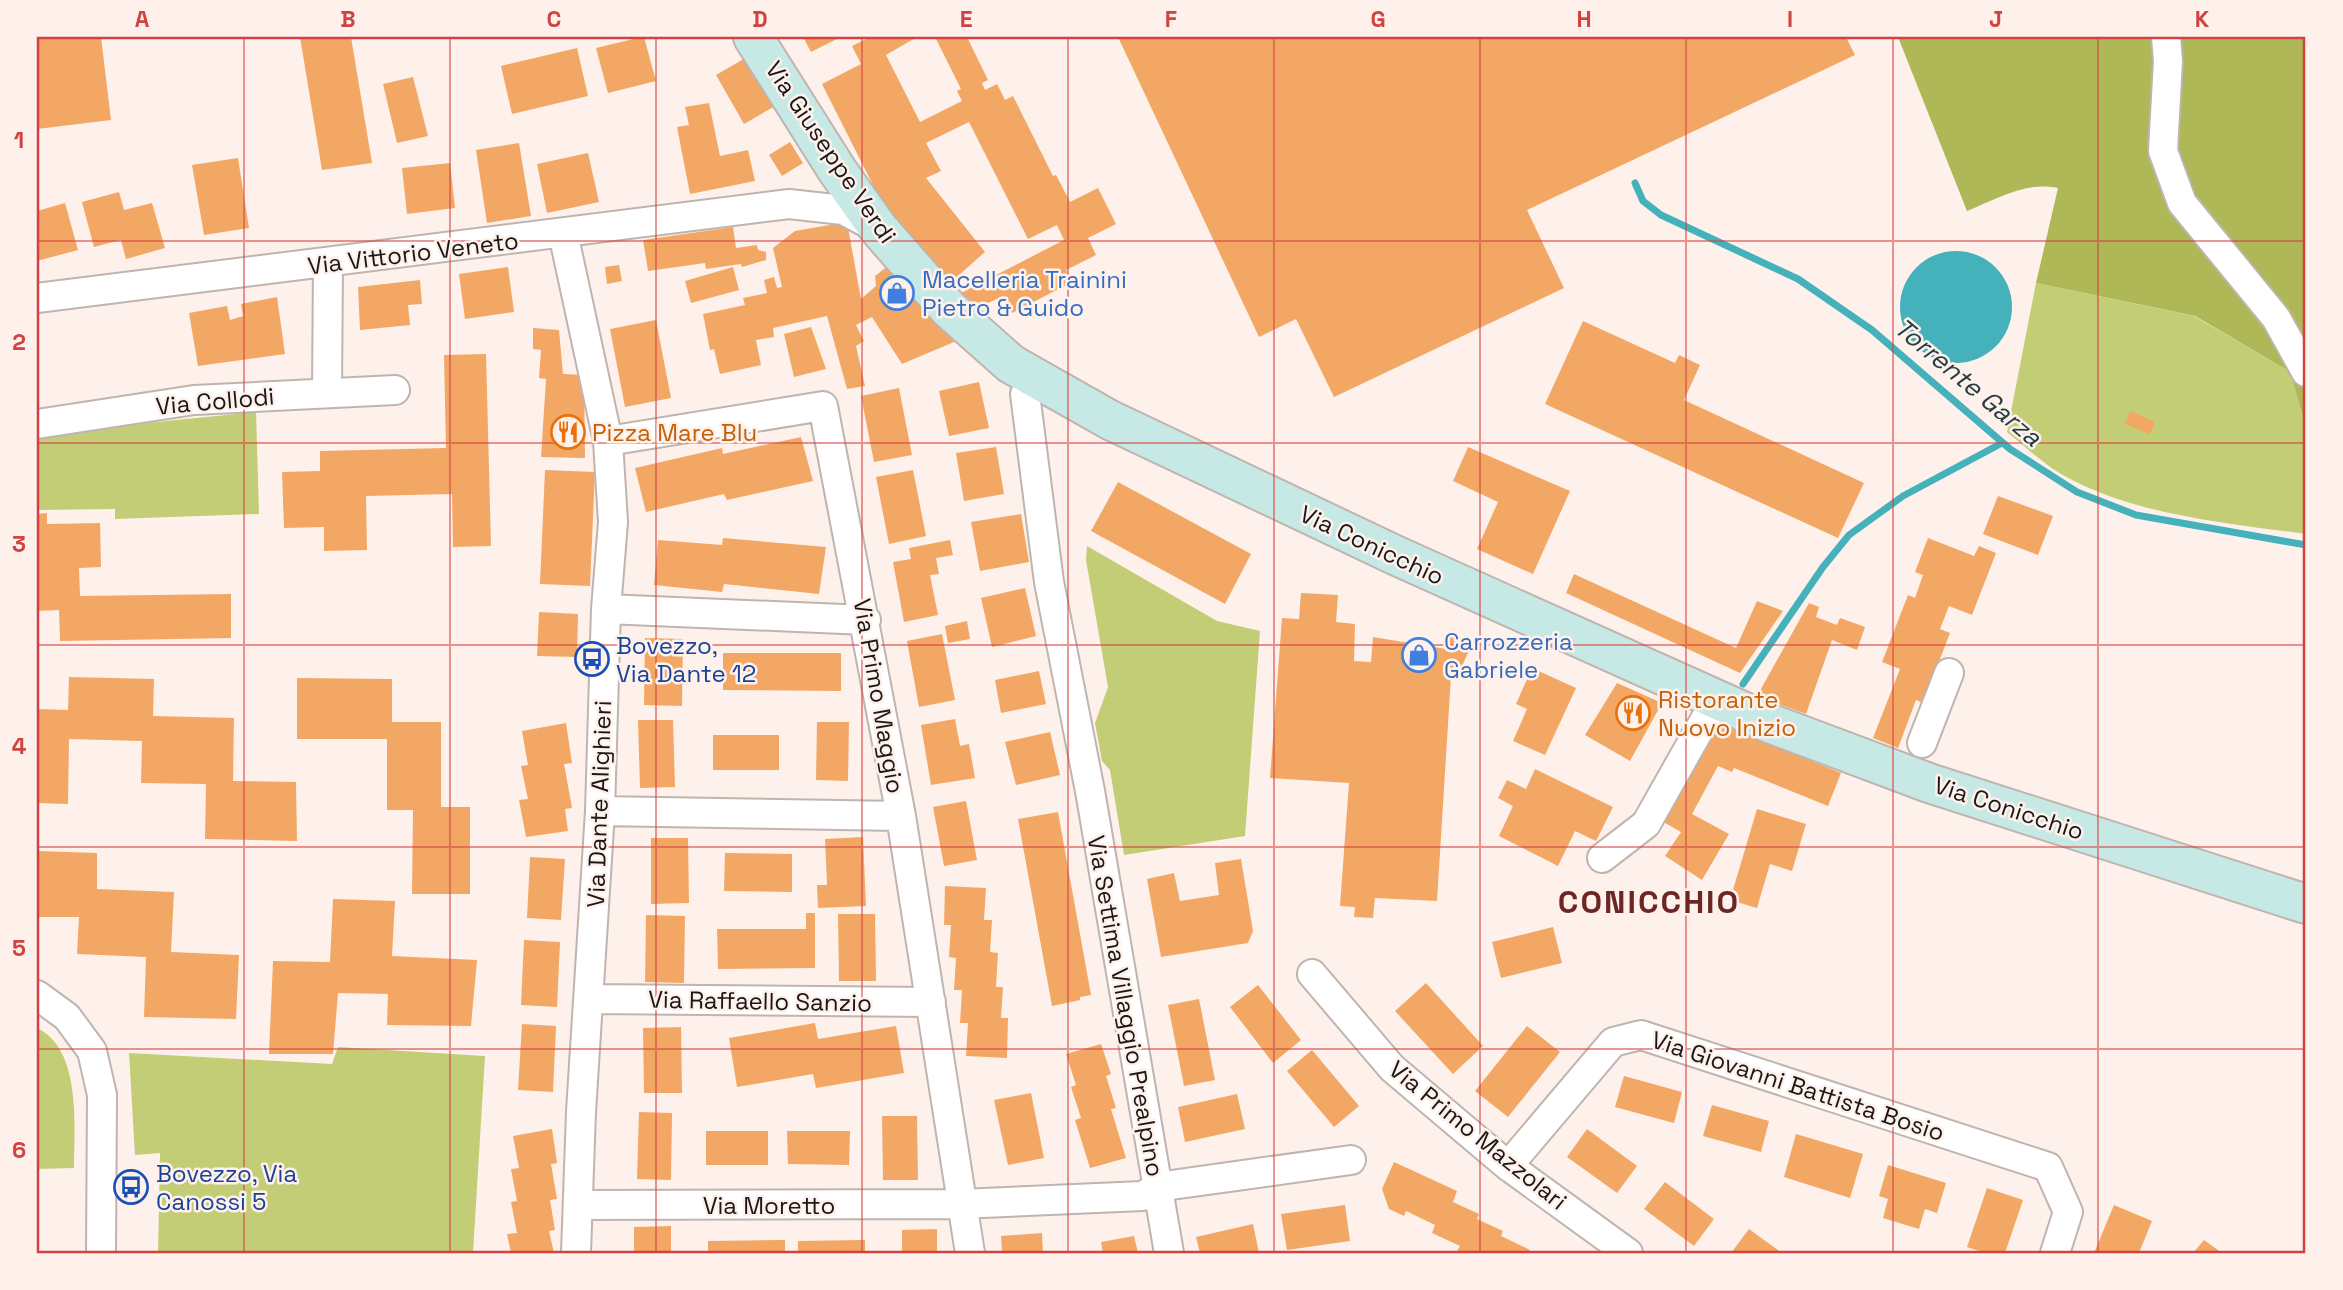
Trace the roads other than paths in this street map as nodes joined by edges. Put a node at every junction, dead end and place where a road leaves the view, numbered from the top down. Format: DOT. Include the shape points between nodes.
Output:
graph roads {
  1 [pos="753,37"];
  2 [pos="2166,37"];
  3 [pos="837,170"];
  4 [pos="789,204"];
  5 [pos="878,228"];
  6 [pos="563,233"];
  7 [pos="328,264"];
  8 [pos="37,298"];
  9 [pos="2306,372"];
  10 [pos="1030,386"];
  11 [pos="395,390"];
  12 [pos="327,393"];
  13 [pos="37,424"];
  14 [pos="608,441"];
  15 [pos="606,609"];
  16 [pos="866,620"];
  17 [pos="1949,673"];
  18 [pos="1716,700"];
  19 [pos="1911,751"];
  20 [pos="600,811"];
  21 [pos="901,816"];
  22 [pos="1602,858"];
  23 [pos="2306,904"];
  24 [pos="1312,974"];
  25 [pos="37,995"];
  26 [pos="589,999"];
  27 [pos="930,1002"];
  28 [pos="1351,1160"];
  29 [pos="1508,1166"];
  30 [pos="1157,1186"];
  31 [pos="960,1204"];
  32 [pos="579,1205"];
  33 [pos="101,1253"];
  34 [pos="576,1253"];
  35 [pos="970,1253"];
  36 [pos="1169,1253"];
  37 [pos="1628,1253"];
  38 [pos="2055,1253"];
  1 -- 3 [label="main road, Via Giuseppe Verdi"];
  2 -- 9 [label="street" via="2163,151 2182,203 2276,318"];
  3 -- 4 [label="street, Via Vittorio Veneto" via="820,190"];
  3 -- 5 [label="main road, Via Giuseppe Verdi"];
  4 -- 5 [label="street, Via Vittorio Veneto" via="844,210"];
  4 -- 6 [label="street, Via Vittorio Veneto"];
  5 -- 10 [label="main road, Via Giuseppe Verdi" via="949,309"];
  6 -- 7 [label="street, Via Vittorio Veneto"];
  6 -- 14 [label="street, Via Dante Alighieri"];
  7 -- 8 [label="street, Via Vittorio Veneto"];
  7 -- 12 [label="street"];
  10 -- 18 [label="main road, Via Conicchio"];
  10 -- 30 [label="street, Via Settima Villaggio Prealpino" via="1049,582 1090,791"];
  11 -- 12 [label="street, Via Collodi"];
  12 -- 13 [label="street, Via Collodi" via="194,400"];
  14 -- 15 [label="street, Via Dante Alighieri" via="613,522"];
  14 -- 16 [label="street, Via Primo Maggio" via="823,405"];
  15 -- 16 [label="street"];
  15 -- 20 [label="street, Via Dante Alighieri"];
  16 -- 21 [label="street, Via Primo Maggio"];
  17 -- 19 [label="street"];
  18 -- 19 [label="main road, Via Conicchio"];
  18 -- 22 [label="street" via="1646,824"];
  19 -- 23 [label="main road, Via Conicchio"];
  20 -- 21 [label="street"];
  20 -- 26 [label="street, Via Dante Alighieri"];
  21 -- 27 [label="street, Via Primo Maggio"];
  24 -- 29 [label="street, Via Primo Mazzolari" via="1392,1068"];
  25 -- 33 [label="street" via="67,1017 92,1051 102,1095"];
  26 -- 27 [label="street, Via Raffaello Sanzio"];
  26 -- 32 [label="street, Via Dante Alighieri"];
  27 -- 31 [label="street, Via Primo Maggio"];
  28 -- 30 [label="street"];
  29 -- 37 [label="street, Via Primo Mazzolari"];
  29 -- 38 [label="street, Via Giovanni Battista Bosio" via="1613,1042 1640,1035 2048,1167 2068,1212"];
  30 -- 31 [label="street" via="1143,1196"];
  30 -- 36 [label="street, Via Settima Villaggio Prealpino"];
  31 -- 32 [label="street, Via Moretto"];
  31 -- 35 [label="street, Via Primo Maggio"];
  32 -- 34 [label="street, Via Dante Alighieri"];
}
